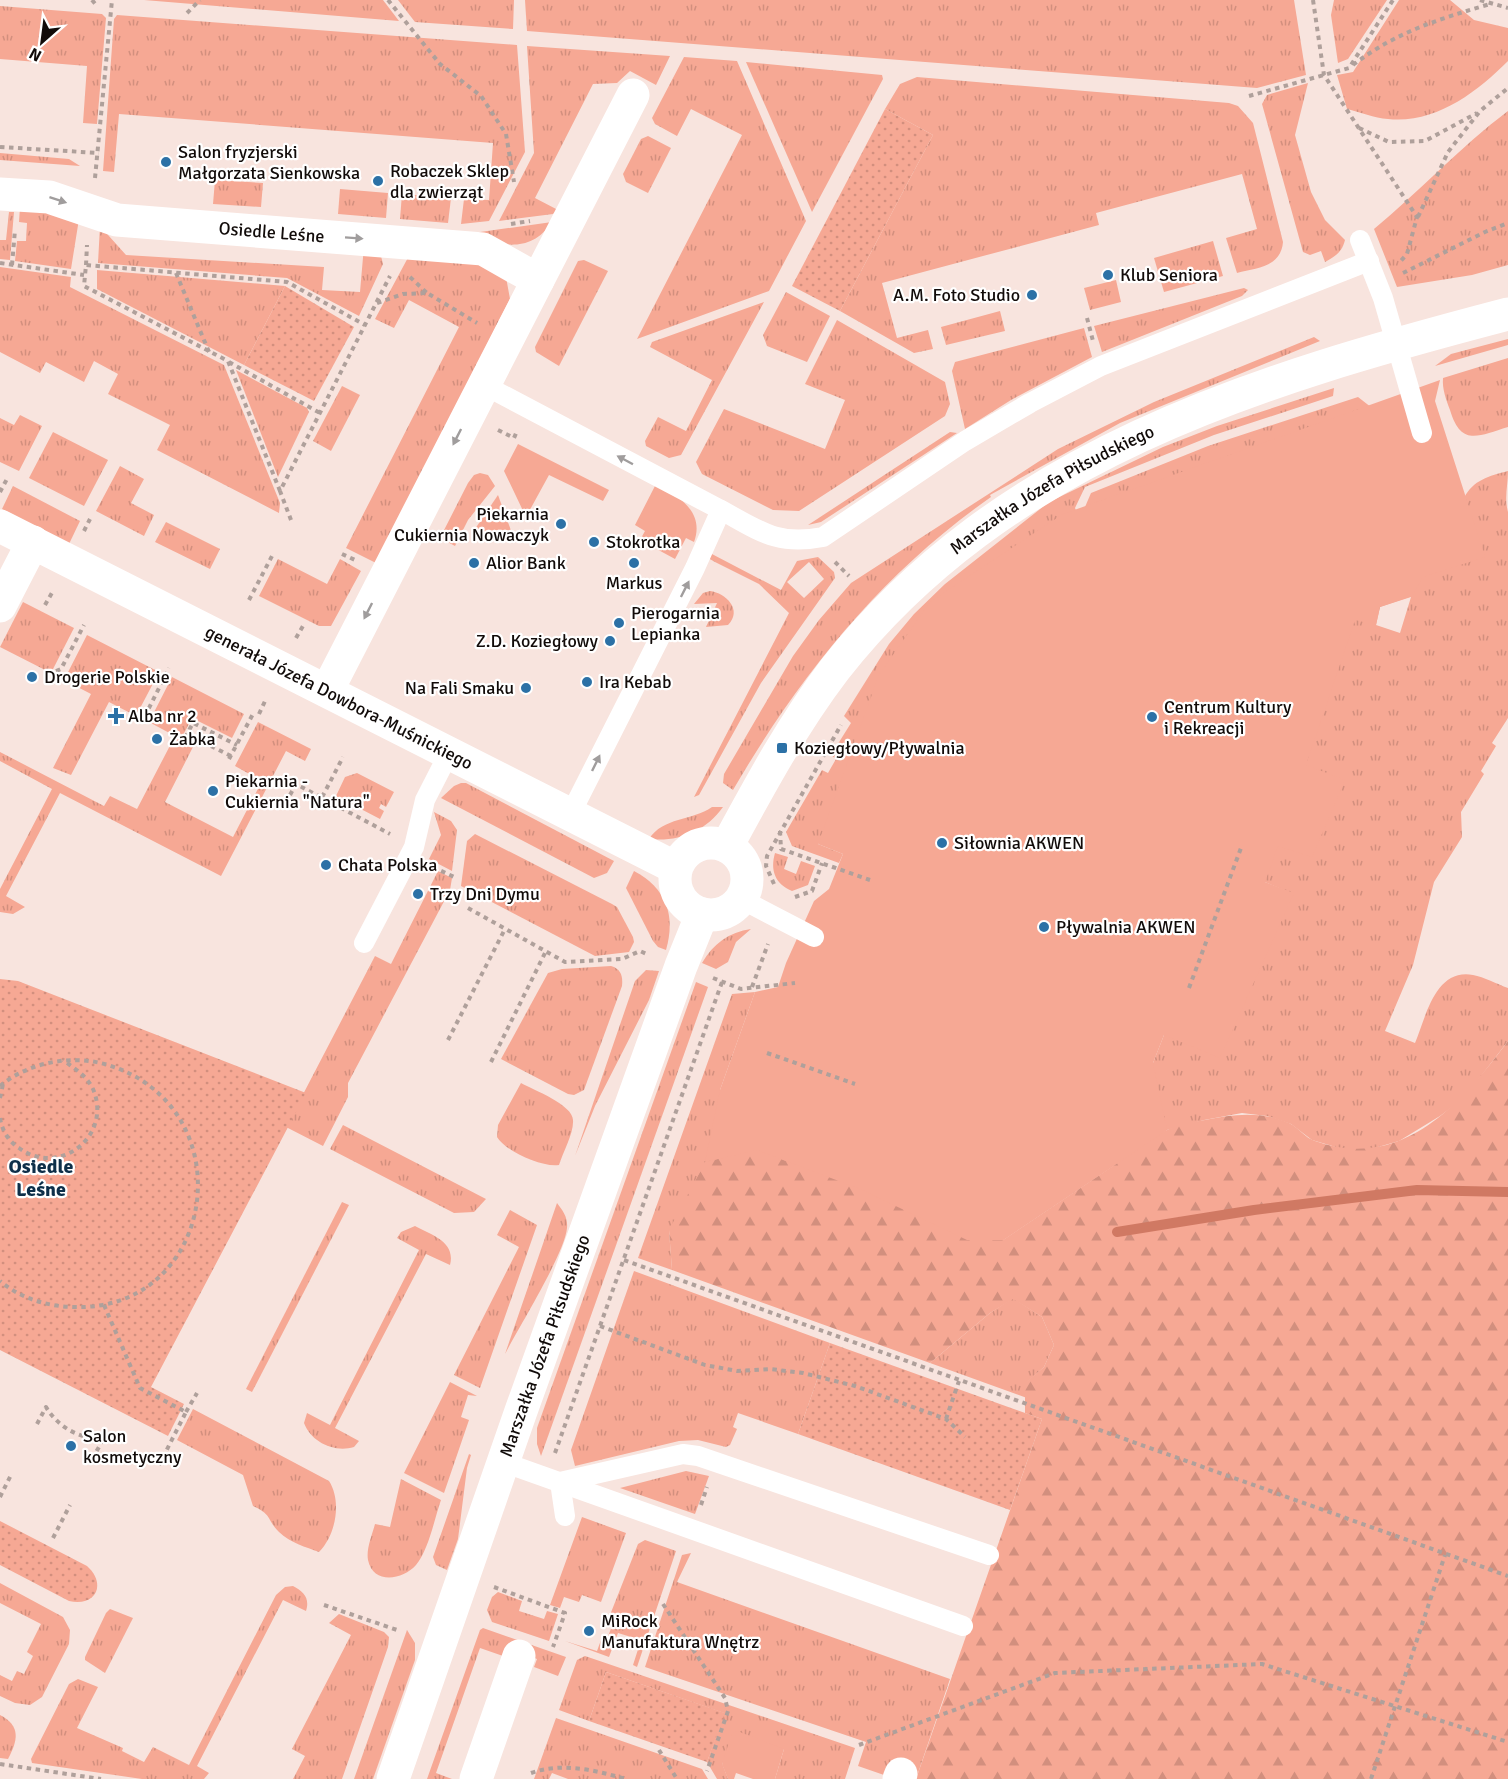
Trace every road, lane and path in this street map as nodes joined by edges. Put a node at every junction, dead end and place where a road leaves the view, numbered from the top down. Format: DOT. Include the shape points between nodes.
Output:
graph roads {
  1 [pos="92,0"];
  2 [pos="112,0"];
  3 [pos="200,0"];
  4 [pos="388,0"];
  5 [pos="1313,0"];
  6 [pos="1393,0"];
  7 [pos="1480,0"];
  8 [pos="1490,4"];
  9 [pos="97,6"];
  10 [pos="1508,8"];
  11 [pos="187,13"];
  12 [pos="1349,68"];
  13 [pos="1324,75"];
  14 [pos="1508,88"];
  15 [pos="633,95"];
  16 [pos="1249,96"];
  17 [pos="1480,111"];
  18 [pos="1358,128"];
  19 [pos="0,147"];
  20 [pos="99,153"];
  21 [pos="514,182"];
  22 [pos="0,194"];
  23 [pos="90,211"];
  24 [pos="1417,218"];
  25 [pos="1508,224"];
  26 [pos="1360,240"];
  27 [pos="407,242"];
  28 [pos="1368,261"];
  29 [pos="0,263"];
  30 [pos="176,273"];
  31 [pos="84,275"];
  32 [pos="538,280"];
  33 [pos="1378,286"];
  34 [pos="376,303"];
  35 [pos="1508,314"];
  36 [pos="365,325"];
  37 [pos="1396,344"];
  38 [pos="503,349"];
  39 [pos="209,352"];
  40 [pos="228,362"];
  41 [pos="484,386"];
  42 [pos="320,413"];
  43 [pos="1422,433"];
  44 [pos="8,477"];
  45 [pos="280,491"];
  46 [pos="0,492"];
  47 [pos="721,510"];
  48 [pos="291,520"];
  49 [pos="0,526"];
  50 [pos="33,542"];
  51 [pos="272,556"];
  52 [pos="249,600"];
  53 [pos="0,606"];
  54 [pos="84,625"];
  55 [pos="169,668"];
  56 [pos="60,672"];
  57 [pos="327,691"];
  58 [pos="254,712"];
  59 [pos="145,714"];
  60 [pos="841,725"];
  61 [pos="237,745"];
  62 [pos="449,753"];
  63 [pos="343,757"];
  64 [pos="290,795"];
  65 [pos="322,798"];
  66 [pos="318,805"];
  67 [pos="570,815"];
  68 [pos="780,831"];
  69 [pos="728,846"];
  70 [pos="414,847"];
  71 [pos="1241,848"];
  72 [pos="822,863"];
  73 [pos="676,868"];
  74 [pos="448,874"];
  75 [pos="454,877"];
  76 [pos="870,880"];
  77 [pos="776,888"];
  78 [pos="785,895"];
  79 [pos="741,899"];
  80 [pos="468,908"];
  81 [pos="702,914"];
  82 [pos="774,917"];
  83 [pos="505,928"];
  84 [pos="814,938"];
  85 [pos="364,944"];
  86 [pos="546,951"];
  87 [pos="681,966"];
  88 [pos="722,982"];
  89 [pos="795,983"];
  90 [pos="752,988"];
  91 [pos="1189,988"];
  92 [pos="448,1040"];
  93 [pos="767,1053"];
  94 [pos="62,1060"];
  95 [pos="491,1062"];
  96 [pos="1,1083"];
  97 [pos="855,1084"];
  98 [pos="0,1098"];
  99 [pos="0,1118"];
  100 [pos="624,1260"];
  101 [pos="0,1281"];
  102 [pos="104,1305"];
  103 [pos="600,1326"];
  104 [pos="959,1380"];
  105 [pos="197,1393"];
  106 [pos="186,1412"];
  107 [pos="946,1419"];
  108 [pos="37,1424"];
  109 [pos="965,1437"];
  110 [pos="95,1455"];
  111 [pos="717,1460"];
  112 [pos="503,1462"];
  113 [pos="159,1465"];
  114 [pos="11,1475"];
  115 [pos="553,1480"];
  116 [pos="0,1497"];
  117 [pos="70,1505"];
  118 [pos="566,1516"];
  119 [pos="693,1529"];
  120 [pos="53,1538"];
  121 [pos="989,1555"];
  122 [pos="1445,1555"];
  123 [pos="1508,1576"];
  124 [pos="488,1584"];
  125 [pos="663,1604"];
  126 [pos="324,1605"];
  127 [pos="963,1626"];
  128 [pos="400,1631"];
  129 [pos="553,1647"];
  130 [pos="519,1656"];
  131 [pos="1395,1706"];
  132 [pos="1508,1742"];
  133 [pos="860,1745"];
  134 [pos="660,1750"];
  135 [pos="0,1764"];
  136 [pos="707,1771"];
  137 [pos="531,1773"];
  138 [pos="101,1779"];
  139 [pos="393,1779"];
  140 [pos="476,1779"];
  141 [pos="626,1779"];
  142 [pos="677,1779"];
  143 [pos="1371,1779"];
  1 -- 9 [label="path"];
  2 -- 20 [label="path"];
  3 -- 11 [label="path"];
  4 -- 21 [label="path" via="440,64 481,96 506,134"];
  5 -- 13 [label="path"];
  6 -- 12 [label="path"];
  7 -- 8 [label="path"];
  8 -- 10 [label="path"];
  8 -- 12 [label="path" via="1435,20 1380,44"];
  12 -- 13 [label="path"];
  13 -- 16 [label="path"];
  13 -- 18 [label="path"];
  14 -- 17 [label="path"];
  15 -- 32 [label="street"];
  17 -- 18 [label="path" via="1425,141 1389,142"];
  17 -- 24 [label="path" via="1448,152"];
  18 -- 24 [label="path"];
  19 -- 20 [label="path"];
  20 -- 23 [label="path"];
  22 -- 23 [label="street, Osiedle Leśne, one-way" via="49,197"];
  23 -- 27 [label="street, Osiedle Leśne, one-way" via="117,220"];
  24 -- 33 [label="path" via="1407,254"];
  25 -- 33 [label="path"];
  26 -- 28 [label="lane"];
  27 -- 32 [label="street, Osiedle Leśne" via="483,249"];
  27 -- 34 [label="path"];
  28 -- 33 [label="lane"];
  28 -- 47 [label="lane" via="1101,366 965,441 823,537 800,542 778,538"];
  29 -- 31 [label="path"];
  30 -- 31 [label="path" via="86,265"];
  30 -- 36 [label="path" via="286,282"];
  30 -- 39 [label="path"];
  31 -- 39 [label="path" via="84,286"];
  32 -- 38 [label="street"];
  33 -- 37 [label="lane"];
  34 -- 36 [label="path"];
  34 -- 38 [label="path" via="403,294 427,293 471,317"];
  35 -- 37 [label="street, Marszałka Józefa Piłsudskiego"];
  36 -- 42 [label="path"];
  37 -- 43 [label="lane"];
  37 -- 69 [label="street, Marszałka Józefa Piłsudskiego" via="1218,404 1125,442 1047,484 990,522 906,593 836,669 782,748"];
  38 -- 41 [label="street"];
  39 -- 40 [label="path"];
  40 -- 42 [label="path"];
  40 -- 45 [label="path"];
  47 -- 41 [label="lane, one-way"];
  41 -- 57 [label="street, one-way"];
  42 -- 45 [label="path"];
  44 -- 46 [label="path"];
  45 -- 48 [label="path"];
  67 -- 47 [label="lane, one-way" via="696,568"];
  49 -- 50 [label="street, generała Józefa Dowbora-Muśnickiego"];
  50 -- 53 [label="street"];
  50 -- 57 [label="street, generała Józefa Dowbora-Muśnickiego"];
  51 -- 52 [label="path"];
  54 -- 56 [label="path"];
  55 -- 59 [label="path"];
  57 -- 62 [label="street, generała Józefa Dowbora-Muśnickiego"];
  58 -- 61 [label="path"];
  60 -- 68 [label="path"];
  61 -- 61 [label="path" via="230,758 187,734 193,723"];
  62 -- 67 [label="street, generała Józefa Dowbora-Muśnickiego"];
  62 -- 70 [label="lane" via="425,800"];
  63 -- 65 [label="path"];
  64 -- 65 [label="path" via="296,784"];
  65 -- 66 [label="path"];
  65 -- 70 [label="path"];
  67 -- 73 [label="street, generała Józefa Dowbora-Muśnickiego"];
  68 -- 72 [label="path" via="782,849"];
  68 -- 77 [label="path" via="766,866"];
  69 -- 73 [label="street" via="713,842 694,846"];
  69 -- 79 [label="street" via="746,867 748,878"];
  70 -- 85 [label="lane"];
  71 -- 91 [label="path"];
  72 -- 76 [label="path"];
  72 -- 78 [label="path" via="812,891 794,897"];
  73 -- 81 [label="street" via="675,885 682,900"];
  74 -- 75 [label="path"];
  79 -- 81 [label="street" via="724,912"];
  79 -- 82 [label="lane"];
  80 -- 83 [label="path"];
  81 -- 87 [label="street, Marszałka Józefa Piłsudskiego"];
  82 -- 84 [label="lane"];
  82 -- 90 [label="path"];
  83 -- 86 [label="path"];
  83 -- 92 [label="path"];
  86 -- 87 [label="path" via="565,962 622,959 640,951"];
  86 -- 95 [label="path"];
  87 -- 88 [label="path"];
  87 -- 112 [label="street, Marszałka Józefa Piłsudskiego"];
  88 -- 90 [label="path" via="741,989"];
  88 -- 100 [label="path"];
  89 -- 90 [label="path"];
  93 -- 97 [label="path"];
  94 -- 96 [label="path" via="31,1068"];
  94 -- 99 [label="path" via="80,1072 93,1088 98,1108 94,1127 84,1144 67,1156 47,1160 28,1155 12,1143"];
  94 -- 102 [label="path" via="96,1061 128,1071 156,1089 178,1114 193,1143 199,1166 197,1212 178,1254 146,1286"];
  96 -- 98 [label="path"];
  100 -- 103 [label="path"];
  100 -- 104 [label="path"];
  101 -- 102 [label="path" via="41,1303 83,1308"];
  102 -- 106 [label="path" via="140,1388"];
  103 -- 107 [label="path" via="705,1365 737,1371 771,1369 803,1373 855,1386"];
  103 -- 115 [label="path"];
  104 -- 107 [label="path"];
  104 -- 122 [label="path"];
  105 -- 106 [label="path"];
  106 -- 113 [label="path"];
  107 -- 109 [label="path"];
  108 -- 110 [label="path" via="46,1407 55,1421 80,1435 104,1438"];
  111 -- 115 [label="lane" via="683,1454"];
  111 -- 119 [label="path"];
  111 -- 121 [label="lane"];
  112 -- 115 [label="lane"];
  112 -- 139 [label="street, Marszałka Józefa Piłsudskiego"];
  114 -- 116 [label="path"];
  115 -- 118 [label="lane"];
  115 -- 119 [label="lane"];
  117 -- 120 [label="path"];
  119 -- 127 [label="lane"];
  122 -- 123 [label="path"];
  122 -- 131 [label="path"];
  124 -- 129 [label="path" via="565,1613"];
  125 -- 136 [label="path" via="725,1698 728,1711"];
  126 -- 128 [label="path"];
  130 -- 140 [label="street"];
  131 -- 132 [label="path"];
  131 -- 133 [label="path" via="1262,1664 1055,1673"];
  131 -- 143 [label="path"];
  134 -- 142 [label="path"];
  135 -- 138 [label="path"];
  137 -- 141 [label="path" via="549,1766 595,1770"];
}
